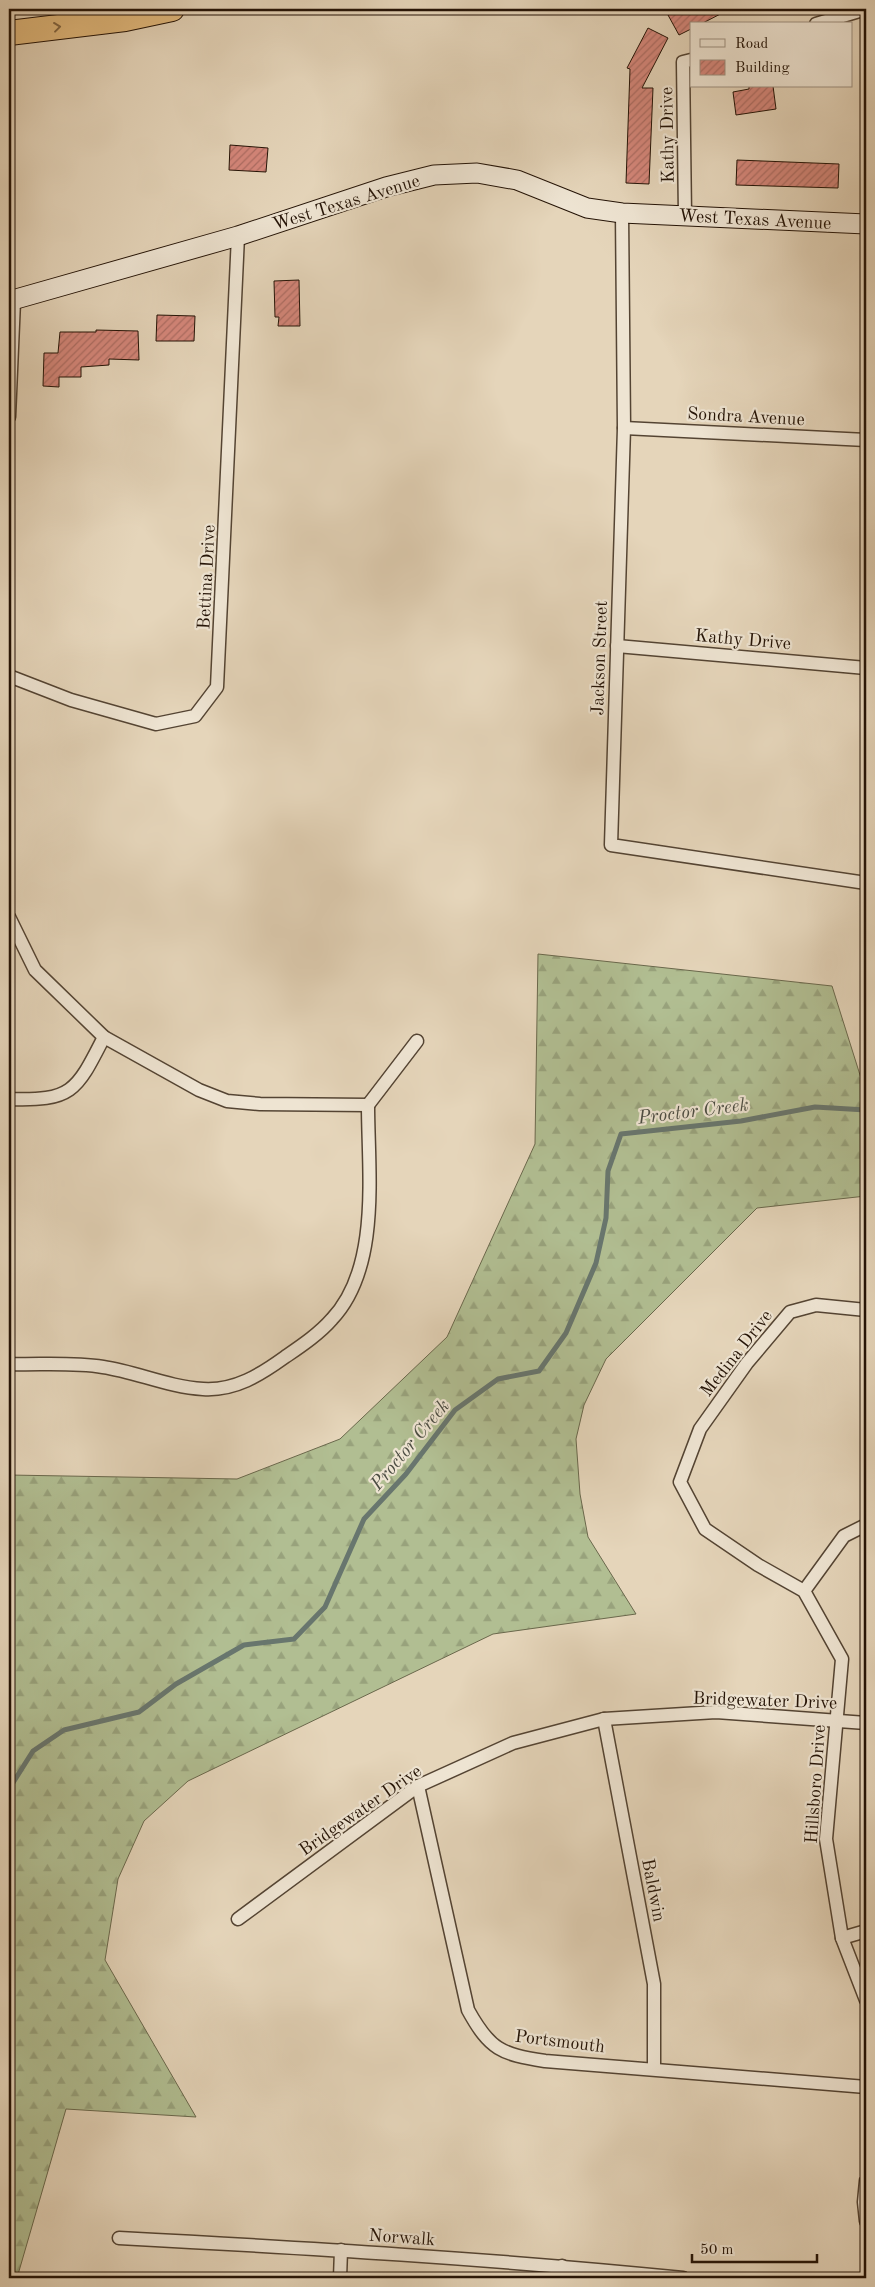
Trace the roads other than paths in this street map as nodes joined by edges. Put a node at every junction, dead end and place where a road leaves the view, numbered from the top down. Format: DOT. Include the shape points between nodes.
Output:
graph roads {
  1 [pos="172,9"];
  2 [pos="866,9"];
  3 [pos="823,22"];
  4 [pos="9,33"];
  5 [pos="690,60"];
  6 [pos="622,213"];
  7 [pos="685,216"];
  8 [pos="866,224"];
  9 [pos="238,236"];
  10 [pos="11,301"];
  11 [pos="9,417"];
  12 [pos="624,428"];
  13 [pos="866,440"];
  14 [pos="617,646"];
  15 [pos="866,668"];
  16 [pos="9,676"];
  17 [pos="866,883"];
  18 [pos="9,917"];
  19 [pos="104,1037"];
  20 [pos="418,1041"];
  21 [pos="9,1099"];
  22 [pos="368,1105"];
  23 [pos="866,1310"];
  24 [pos="9,1364"];
  25 [pos="866,1524"];
  26 [pos="804,1591"];
  27 [pos="604,1719"];
  28 [pos="837,1720"];
  29 [pos="866,1724"];
  30 [pos="418,1786"];
  31 [pos="238,1919"];
  32 [pos="866,1931"];
  33 [pos="842,1938"];
  34 [pos="866,2000"];
  35 [pos="654,2068"];
  36 [pos="866,2087"];
  37 [pos="866,2181"];
  38 [pos="866,2222"];
  39 [pos="118,2238"];
  40 [pos="341,2250"];
  41 [pos="562,2272"];
  42 [pos="340,2278"];
  43 [pos="683,2278"];
  4 -- 1 [label="highway, one-way"];
  2 -- 3 [label="street"];
  5 -- 7 [label="street, Kathy Drive" via="683,62"];
  6 -- 7 [label="street, West Texas Avenue"];
  6 -- 9 [label="street, West Texas Avenue" via="587,208 517,180 477,173 434,175 386,187"];
  6 -- 12 [label="street, Jackson Street"];
  7 -- 8 [label="street, West Texas Avenue"];
  9 -- 10 [label="street, West Texas Avenue"];
  9 -- 16 [label="street, Bettina Drive" via="217,687 195,716 156,724 71,700"];
  10 -- 11 [label="street"];
  12 -- 13 [label="street, Sondra Avenue"];
  12 -- 14 [label="street, Jackson Street"];
  14 -- 15 [label="street, Kathy Drive"];
  14 -- 17 [label="street, Jackson Street" via="611,845"];
  18 -- 19 [label="street" via="35,970"];
  19 -- 21 [label="street" via="85,1074 67,1093 41,1100"];
  19 -- 22 [label="street" via="198,1090 227,1101"];
  20 -- 22 [label="street"];
  22 -- 24 [label="street" via="368,1223 362,1262 351,1292 332,1319 300,1347 257,1377 230,1387 204,1389 103,1367"];
  23 -- 26 [label="street, Medina Drive" via="816,1305 790,1312 747,1363 700,1429 680,1482 705,1529"];
  25 -- 26 [label="street" via="844,1536"];
  26 -- 28 [label="street, Hillsboro Drive" via="842,1659"];
  27 -- 28 [label="street, Bridgewater Drive" via="716,1712"];
  27 -- 30 [label="street, Bridgewater Drive" via="513,1743"];
  27 -- 35 [label="street, Baldwin" via="654,1984"];
  28 -- 29 [label="street, Bridgewater Drive"];
  28 -- 33 [label="street, Hillsboro Drive" via="826,1839"];
  30 -- 31 [label="street, Bridgewater Drive"];
  30 -- 35 [label="street, Portsmouth" via="468,2010 480,2033 498,2049 514,2056"];
  32 -- 33 [label="street"];
  33 -- 34 [label="street, Hillsboro Drive"];
  35 -- 36 [label="street, Portsmouth"];
  37 -- 38 [label="street"];
  39 -- 40 [label="street, Norwalk"];
  40 -- 41 [label="street, Norwalk"];
  40 -- 42 [label="street"];
  41 -- 43 [label="street, Norwalk"];
}
